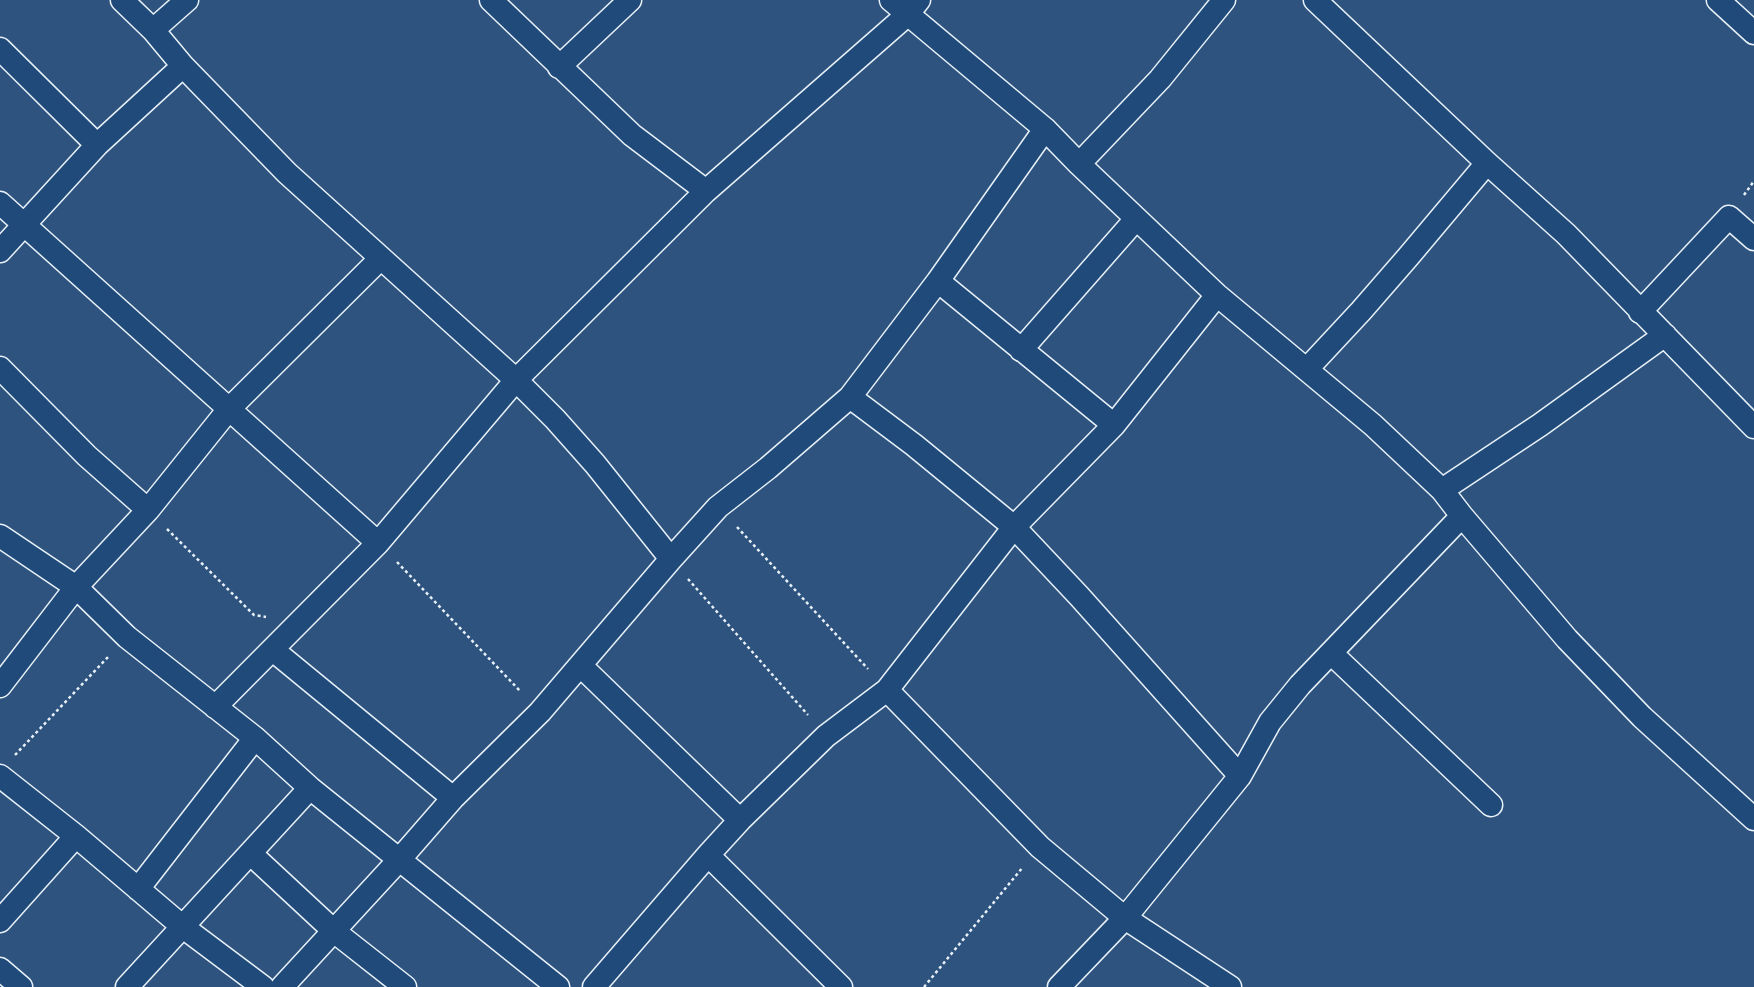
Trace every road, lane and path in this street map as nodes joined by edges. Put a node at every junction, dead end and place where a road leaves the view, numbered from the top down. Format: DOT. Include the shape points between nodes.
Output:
graph roads {
  1 [pos="122,0"];
  2 [pos="187,0"];
  3 [pos="491,0"];
  4 [pos="630,0"];
  5 [pos="891,0"];
  6 [pos="1224,0"];
  7 [pos="1315,0"];
  8 [pos="1718,0"];
  9 [pos="913,7"];
  10 [pos="152,30"];
  11 [pos="1754,33"];
  12 [pos="0,48"];
  13 [pos="183,66"];
  14 [pos="559,67"];
  15 [pos="1045,129"];
  16 [pos="97,145"];
  17 [pos="1487,163"];
  18 [pos="1080,164"];
  19 [pos="706,191"];
  20 [pos="0,204"];
  21 [pos="1136,219"];
  22 [pos="25,226"];
  23 [pos="1754,239"];
  24 [pos="0,251"];
  25 [pos="380,259"];
  26 [pos="938,281"];
  27 [pos="1217,295"];
  28 [pos="1640,312"];
  29 [pos="1665,335"];
  30 [pos="1021,350"];
  31 [pos="0,368"];
  32 [pos="1307,369"];
  33 [pos="516,380"];
  34 [pos="850,397"];
  35 [pos="229,409"];
  36 [pos="1114,425"];
  37 [pos="1754,427"];
  38 [pos="1442,490"];
  39 [pos="718,507"];
  40 [pos="148,510"];
  41 [pos="1462,516"];
  42 [pos="1014,527"];
  43 [pos="0,536"];
  44 [pos="378,543"];
  45 [pos="671,560"];
  46 [pos="76,587"];
  47 [pos="301,622"];
  48 [pos="126,637"];
  49 [pos="273,650"];
  50 [pos="1331,653"];
  51 [pos="581,666"];
  52 [pos="0,686"];
  53 [pos="887,690"];
  54 [pos="215,707"];
  55 [pos="540,712"];
  56 [pos="826,736"];
  57 [pos="255,738"];
  58 [pos="5,768"];
  59 [pos="1240,776"];
  60 [pos="310,788"];
  61 [pos="453,798"];
  62 [pos="1491,805"];
  63 [pos="1754,819"];
  64 [pos="740,820"];
  65 [pos="76,836"];
  66 [pos="1040,847"];
  67 [pos="251,854"];
  68 [pos="708,855"];
  69 [pos="399,860"];
  70 [pos="138,889"];
  71 [pos="1125,918"];
  72 [pos="0,921"];
  73 [pos="183,927"];
  74 [pos="335,932"];
  75 [pos="0,969"];
  76 [pos="21,987"];
  77 [pos="127,987"];
  78 [pos="263,987"];
  79 [pos="282,987"];
  80 [pos="405,987"];
  81 [pos="558,987"];
  82 [pos="594,987"];
  83 [pos="841,987"];
  84 [pos="924,987"];
  85 [pos="1059,987"];
  86 [pos="1230,987"];
  1 -- 10 [label="street"];
  2 -- 10 [label="street"];
  3 -- 14 [label="street"];
  4 -- 14 [label="street"];
  5 -- 9 [label="street"];
  6 -- 18 [label="street" via="1160,79"];
  7 -- 17 [label="street"];
  8 -- 11 [label="street"];
  9 -- 15 [label="street"];
  9 -- 19 [label="street"];
  10 -- 13 [label="street"];
  12 -- 16 [label="street"];
  13 -- 16 [label="street"];
  13 -- 25 [label="street" via="287,173"];
  14 -- 19 [label="street" via="632,135"];
  15 -- 18 [label="street"];
  15 -- 26 [label="street"];
  16 -- 22 [label="street"];
  17 -- 28 [label="street" via="1566,234"];
  17 -- 32 [label="street" via="1404,262"];
  18 -- 21 [label="street"];
  19 -- 33 [label="street"];
  20 -- 22 [label="street"];
  21 -- 27 [label="street"];
  21 -- 30 [label="street"];
  22 -- 24 [label="street"];
  22 -- 35 [label="street"];
  23 -- 28 [label="street" via="1729,217"];
  25 -- 33 [label="street"];
  25 -- 35 [label="street"];
  26 -- 30 [label="street"];
  26 -- 34 [label="street"];
  27 -- 32 [label="street"];
  27 -- 36 [label="street"];
  28 -- 29 [label="street"];
  29 -- 37 [label="street"];
  29 -- 38 [label="street" via="1540,426"];
  30 -- 36 [label="street"];
  31 -- 40 [label="street" via="87,456"];
  32 -- 38 [label="street" via="1373,424"];
  33 -- 44 [label="street"];
  33 -- 45 [label="street" via="574,439"];
  34 -- 39 [label="street" via="768,468"];
  34 -- 42 [label="street" via="914,445"];
  35 -- 40 [label="street"];
  35 -- 44 [label="street"];
  36 -- 42 [label="street"];
  38 -- 41 [label="street"];
  39 -- 45 [label="street"];
  39 -- 53 [label="path"];
  40 -- 46 [label="street"];
  40 -- 47 [label="path" via="254,615"];
  41 -- 50 [label="street"];
  41 -- 63 [label="street" via="1567,640 1642,717"];
  42 -- 53 [label="street"];
  42 -- 59 [label="street"];
  43 -- 46 [label="street"];
  44 -- 47 [label="street"];
  44 -- 55 [label="path"];
  45 -- 51 [label="street"];
  45 -- 56 [label="path"];
  46 -- 48 [label="street"];
  46 -- 52 [label="street"];
  47 -- 49 [label="street"];
  48 -- 54 [label="street"];
  48 -- 58 [label="path"];
  49 -- 54 [label="street"];
  49 -- 61 [label="street"];
  50 -- 59 [label="street" via="1270,722"];
  50 -- 62 [label="street"];
  51 -- 55 [label="street"];
  51 -- 64 [label="street"];
  53 -- 56 [label="street"];
  53 -- 66 [label="street"];
  54 -- 57 [label="street"];
  55 -- 61 [label="street"];
  56 -- 64 [label="street"];
  57 -- 60 [label="street"];
  57 -- 70 [label="street"];
  58 -- 65 [label="street"];
  59 -- 71 [label="street"];
  60 -- 67 [label="street"];
  60 -- 69 [label="street"];
  61 -- 69 [label="street"];
  64 -- 68 [label="street"];
  65 -- 70 [label="street"];
  65 -- 72 [label="street"];
  66 -- 71 [label="street"];
  66 -- 84 [label="path"];
  67 -- 73 [label="street"];
  67 -- 74 [label="street"];
  68 -- 82 [label="street"];
  68 -- 83 [label="street"];
  69 -- 74 [label="street"];
  69 -- 81 [label="street"];
  70 -- 73 [label="street"];
  71 -- 85 [label="street"];
  71 -- 86 [label="street"];
  73 -- 77 [label="street"];
  73 -- 78 [label="street"];
  74 -- 79 [label="street"];
  74 -- 80 [label="street"];
  75 -- 76 [label="street"];
}
